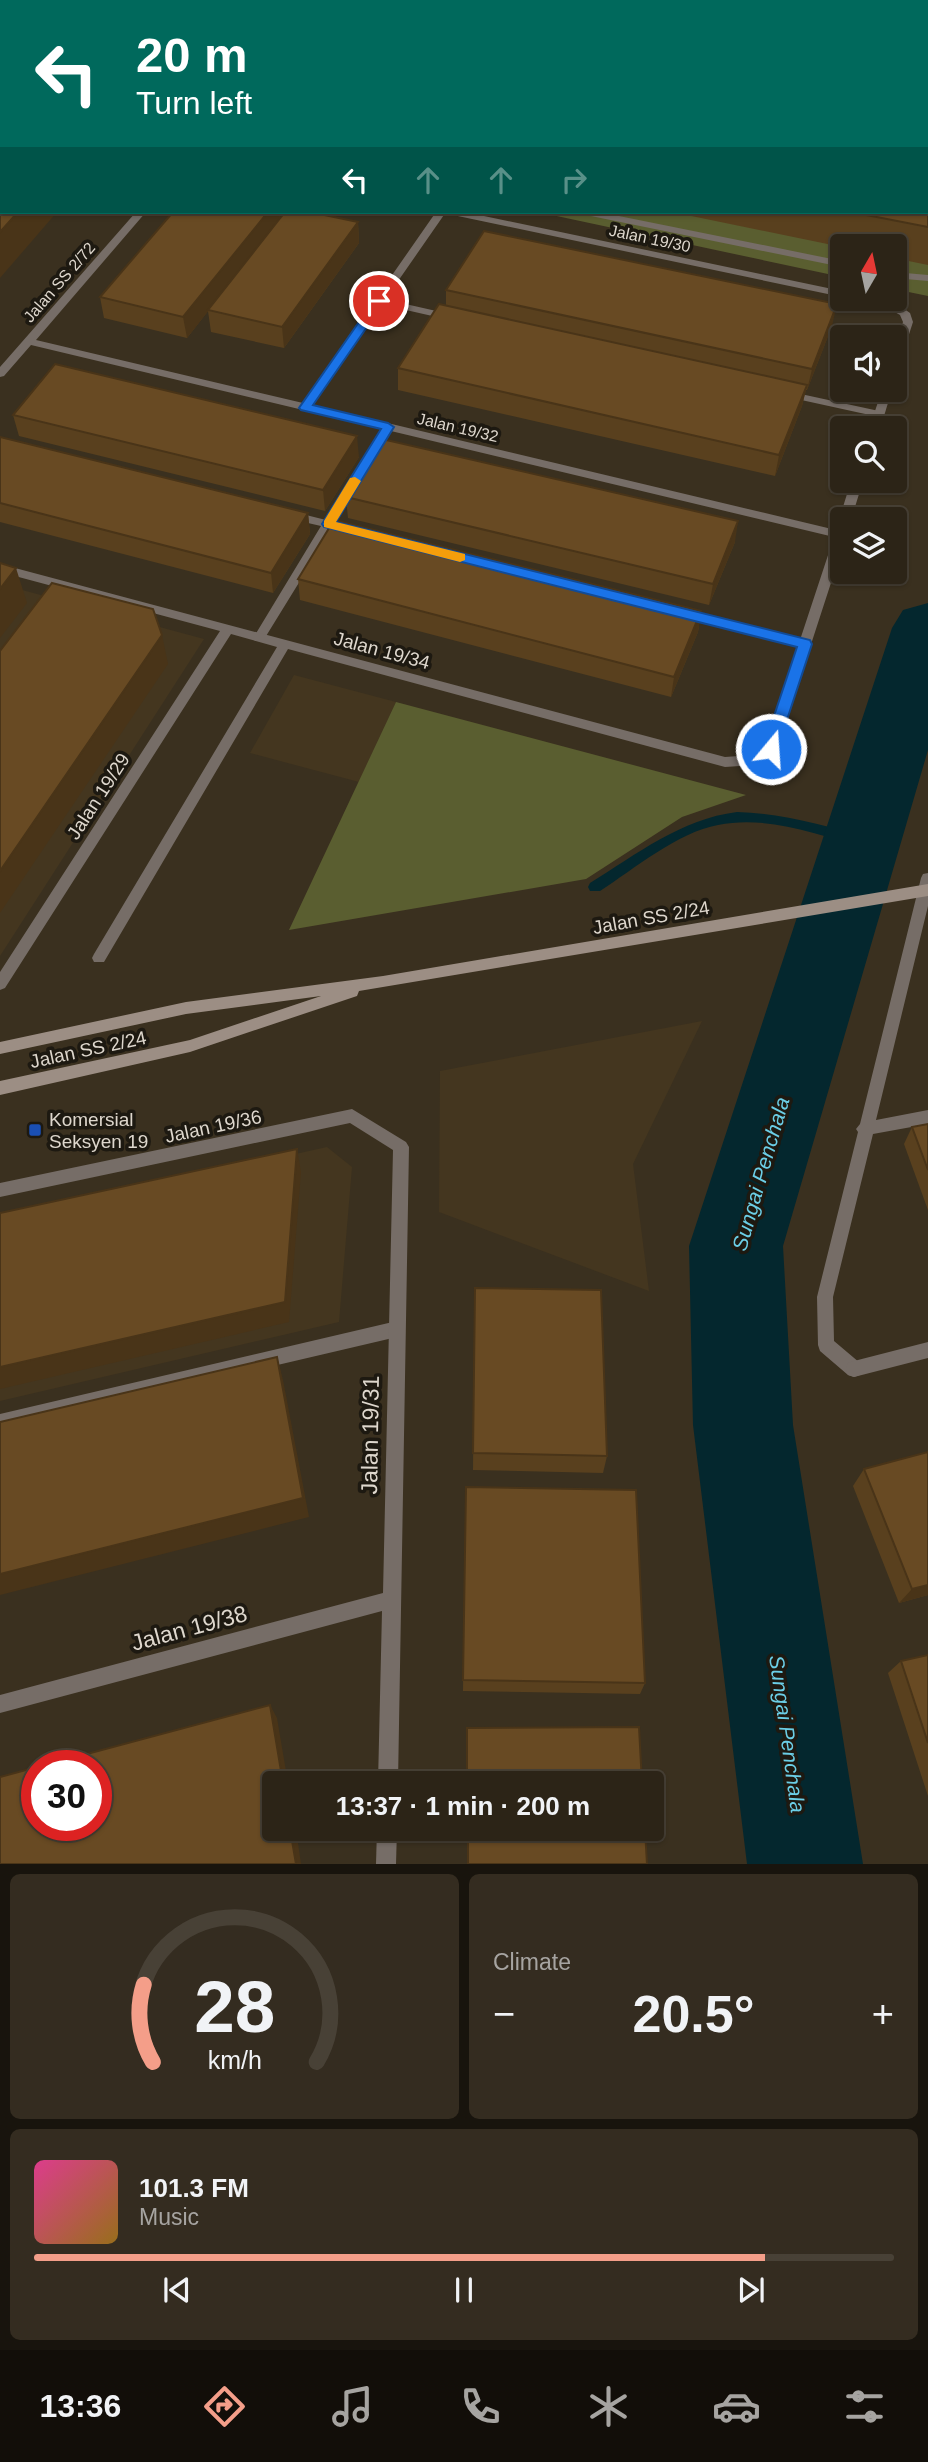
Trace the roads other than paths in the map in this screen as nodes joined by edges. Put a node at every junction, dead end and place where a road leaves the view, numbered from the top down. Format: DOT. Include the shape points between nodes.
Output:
graph roads {
  1 [pos="139,214"];
  2 [pos="440,214"];
  3 [pos="462,214"];
  4 [pos="596,214"];
  5 [pos="830,262"];
  6 [pos="907,276"];
  7 [pos="928,278"];
  8 [pos="830,291"];
  9 [pos="379,301"];
  10 [pos="461,320"];
  11 [pos="28,341"];
  12 [pos="0,374"];
  13 [pos="773,391"];
  14 [pos="883,402"];
  15 [pos="305,408"];
  16 [pos="879,414"];
  17 [pos="388,427"];
  18 [pos="276,511"];
  19 [pos="328,524"];
  20 [pos="830,529"];
  21 [pos="355,531"];
  22 [pos="830,566"];
  23 [pos="0,568"];
  24 [pos="674,611"];
  25 [pos="228,629"];
  26 [pos="259,638"];
  27 [pos="805,644"];
  28 [pos="285,645"];
  29 [pos="927,886"];
  30 [pos="99,958"];
  31 [pos="383,982"];
  32 [pos="0,984"];
  33 [pos="0,1048"];
  34 [pos="0,1088"];
  35 [pos="352,1116"];
  36 [pos="928,1116"];
  37 [pos="864,1129"];
  38 [pos="0,1190"];
  39 [pos="397,1329"];
  40 [pos="928,1350"];
  41 [pos="0,1422"];
  42 [pos="391,1600"];
  43 [pos="0,1704"];
  44 [pos="387,1771"];
  45 [pos="387,1841"];
  46 [pos="386,1864"];
  1 -- 11 [label="street, Jalan SS 2/72"];
  2 -- 9 [label="street"];
  3 -- 8 [label="street, Jalan 19/30"];
  4 -- 5 [label="street"];
  6 -- 7 [label="street"];
  9 -- 10 [label="street"];
  9 -- 15 [label="street"];
  11 -- 12 [label="street, Jalan SS 2/72"];
  11 -- 15 [label="street, Jalan 19/32"];
  13 -- 16 [label="street"];
  14 -- 16 [label="street"];
  15 -- 17 [label="street, Jalan 19/32"];
  17 -- 19 [label="street"];
  17 -- 20 [label="street, Jalan 19/32"];
  18 -- 19 [label="street"];
  19 -- 21 [label="street"];
  19 -- 26 [label="street"];
  22 -- 27 [label="street"];
  23 -- 25 [label="street, Jalan 19/34" via="55,589"];
  24 -- 27 [label="street"];
  25 -- 26 [label="street, Jalan 19/34"];
  25 -- 32 [label="street, Jalan 19/29"];
  26 -- 28 [label="street, Jalan 19/34"];
  27 -- 28 [label="street, Jalan 19/34" via="771,749 755,761 725,762"];
  28 -- 30 [label="street"];
  29 -- 31 [label="main road, Jalan SS 2/24" via="904,894"];
  29 -- 37 [label="street"];
  31 -- 33 [label="main road, Jalan SS 2/24" via="186,1008"];
  31 -- 34 [label="main road, Jalan SS 2/24" via="190,1046"];
  35 -- 38 [label="street, Jalan 19/36"];
  35 -- 39 [label="street, Jalan 19/31" via="401,1147"];
  36 -- 37 [label="street"];
  37 -- 40 [label="street" via="825,1297 827,1345 854,1369"];
  39 -- 41 [label="street"];
  39 -- 42 [label="street, Jalan 19/31"];
  42 -- 43 [label="street, Jalan 19/38"];
  42 -- 44 [label="street, Jalan 19/31"];
  45 -- 46 [label="street"];
}
